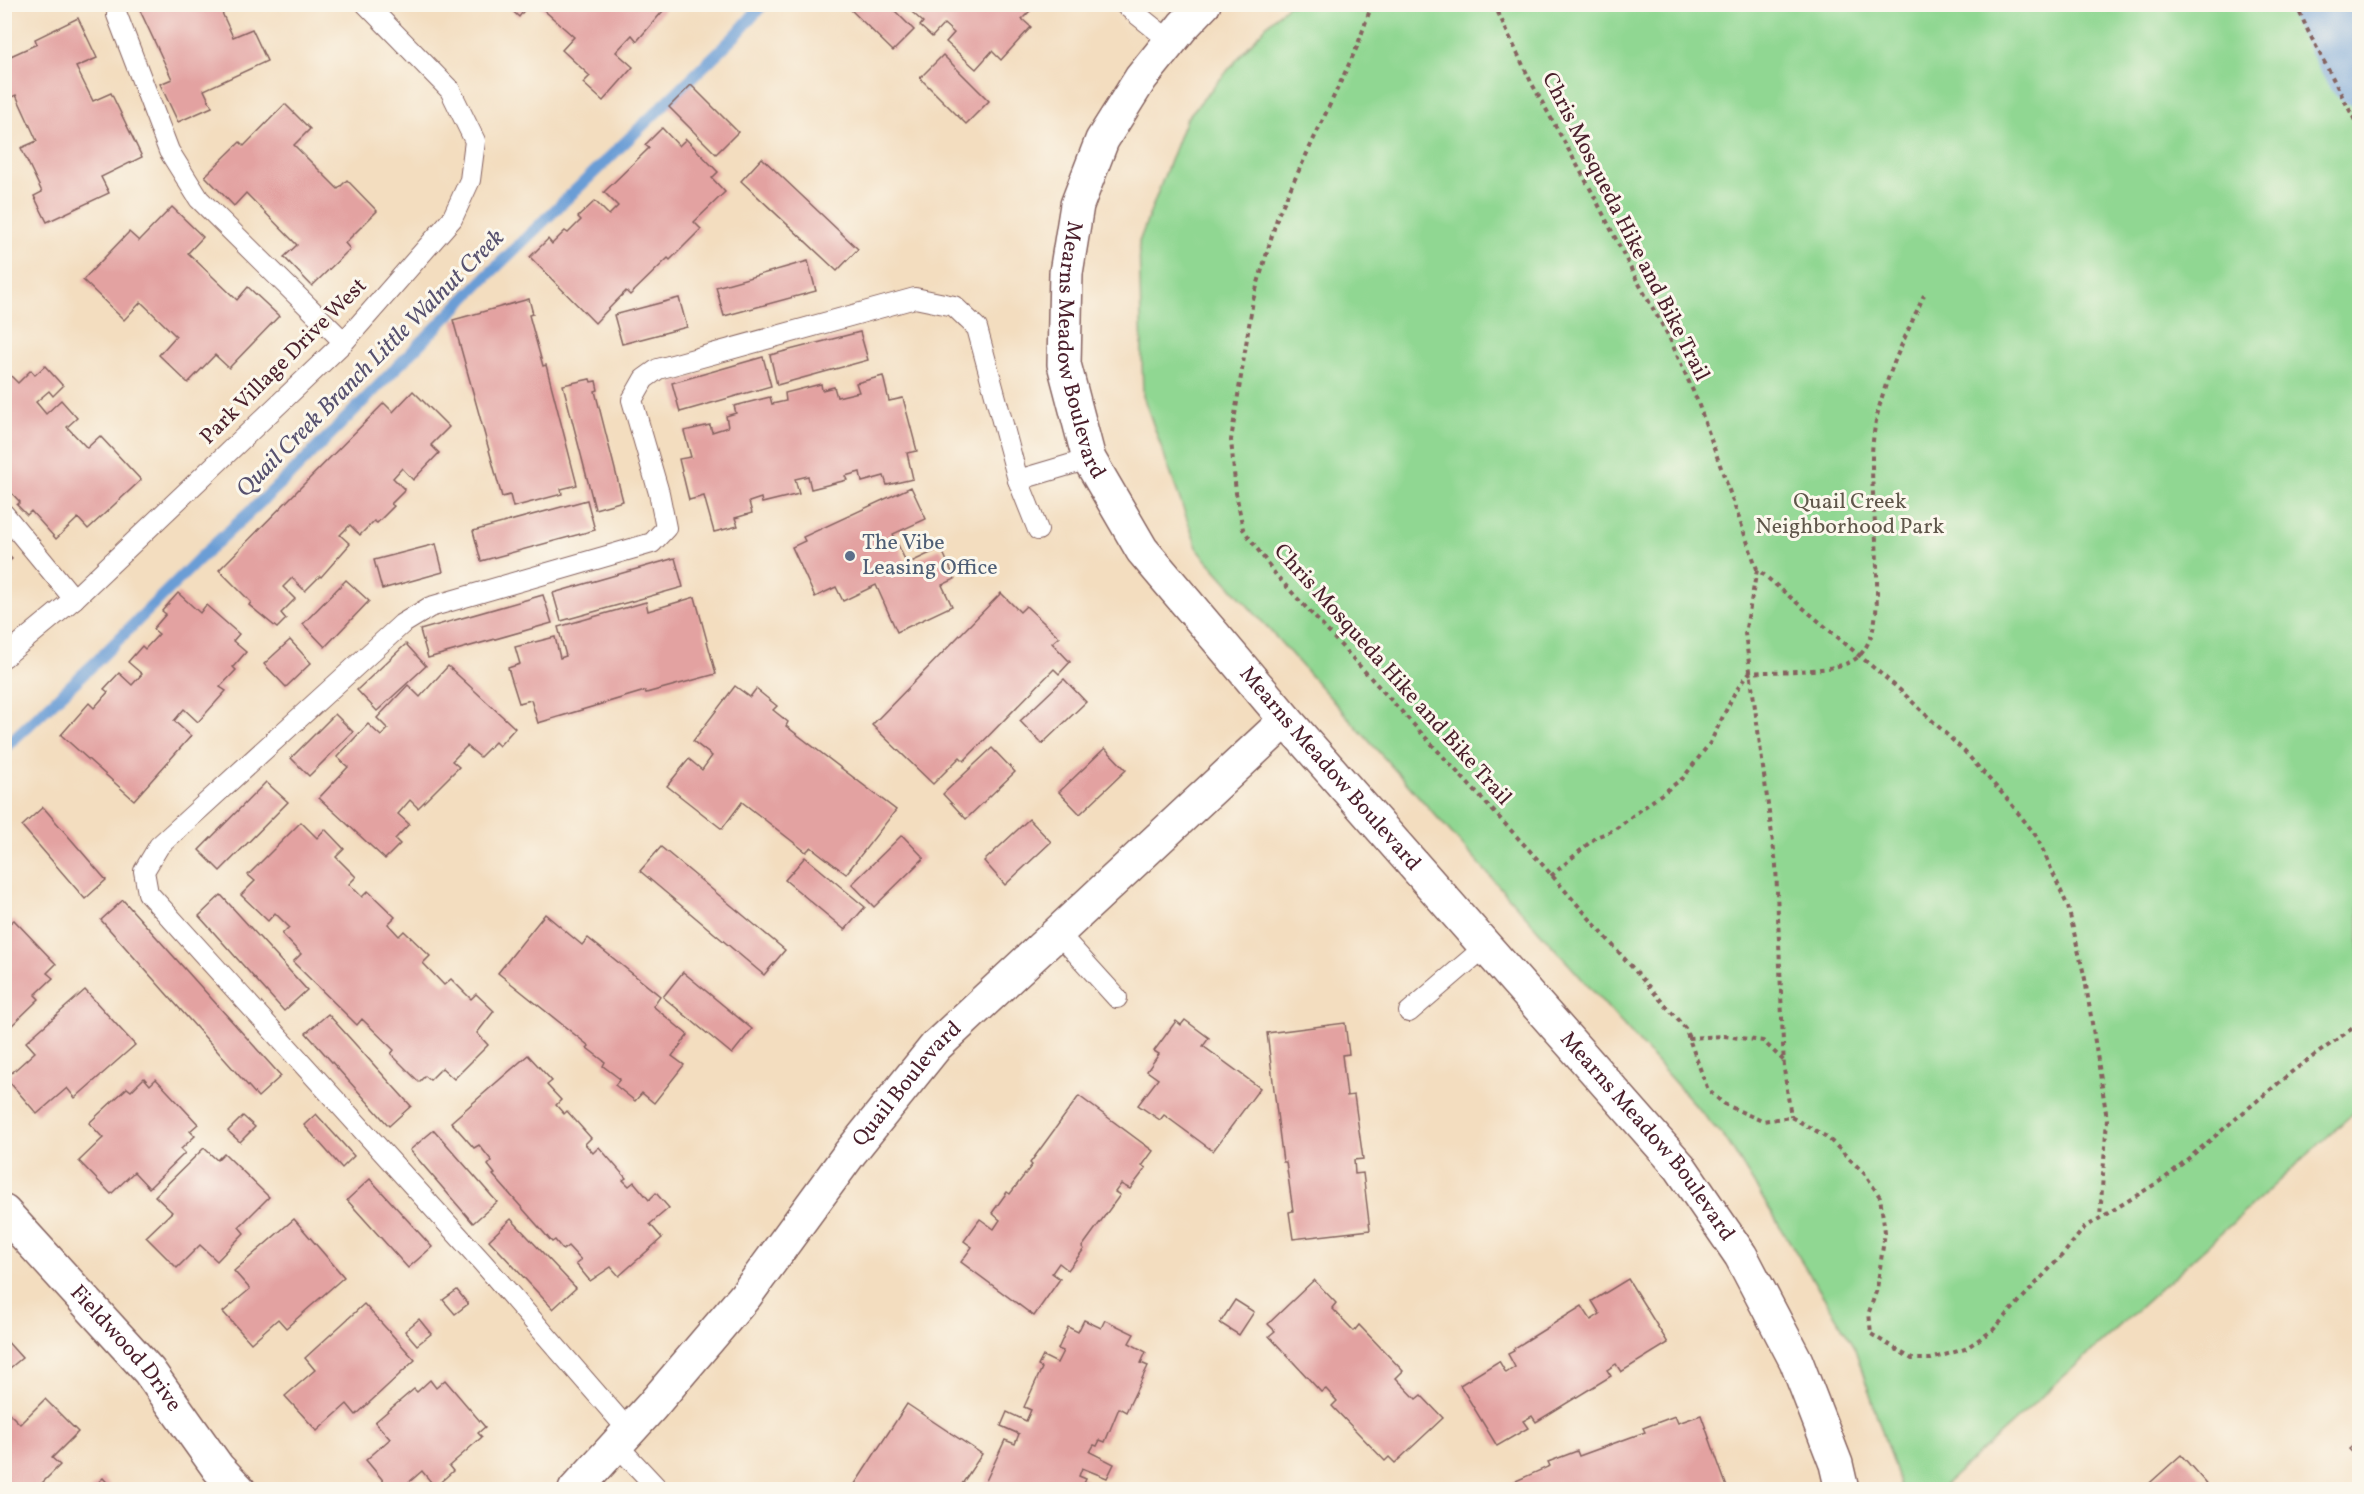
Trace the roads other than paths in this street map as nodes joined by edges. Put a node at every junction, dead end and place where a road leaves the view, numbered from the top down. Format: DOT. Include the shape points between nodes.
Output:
graph roads {
  1 [pos="366,4"];
  2 [pos="1124,4"];
  3 [pos="1204,4"];
  4 [pos="117,15"];
  5 [pos="1170,41"];
  6 [pos="344,342"];
  7 [pos="1089,459"];
  8 [pos="1018,480"];
  9 [pos="4,514"];
  10 [pos="1038,530"];
  11 [pos="74,599"];
  12 [pos="4,657"];
  13 [pos="1287,720"];
  14 [pos="1058,933"];
  15 [pos="1485,946"];
  16 [pos="1117,998"];
  17 [pos="1409,1012"];
  18 [pos="4,1212"];
  19 [pos="623,1437"];
  20 [pos="239,1490"];
  21 [pos="575,1490"];
  22 [pos="659,1490"];
  23 [pos="1842,1490"];
  1 -- 6 [label="lane, Park Village Drive West" via="450,90 475,141 470,180 452,219"];
  2 -- 5 [label="lane"];
  3 -- 5 [label="street, Mearns Meadow Boulevard"];
  4 -- 6 [label="lane" via="169,151 199,199"];
  5 -- 7 [label="street, Mearns Meadow Boulevard" via="1102,140 1077,206 1066,273 1064,364"];
  6 -- 11 [label="lane, Park Village Drive West"];
  7 -- 8 [label="lane"];
  7 -- 13 [label="street, Mearns Meadow Boulevard" via="1142,550"];
  8 -- 10 [label="lane"];
  8 -- 19 [label="lane" via="977,328 954,306 915,298 658,369 644,379 632,400 666,528 652,543 430,607 402,624 159,846 144,871 148,893 451,1228"];
  9 -- 11 [label="lane"];
  11 -- 12 [label="lane, Park Village Drive West"];
  13 -- 14 [label="street, Quail Boulevard"];
  13 -- 15 [label="street, Mearns Meadow Boulevard"];
  14 -- 16 [label="lane"];
  14 -- 19 [label="street, Quail Boulevard" via="936,1046 850,1153 746,1295"];
  15 -- 17 [label="lane"];
  15 -- 23 [label="street, Mearns Meadow Boulevard" via="1680,1167 1741,1256 1796,1361 1836,1464"];
  18 -- 20 [label="street, Fieldwood Drive" via="148,1371 218,1468"];
  19 -- 21 [label="street, Quail Boulevard"];
  19 -- 22 [label="lane"];
}
